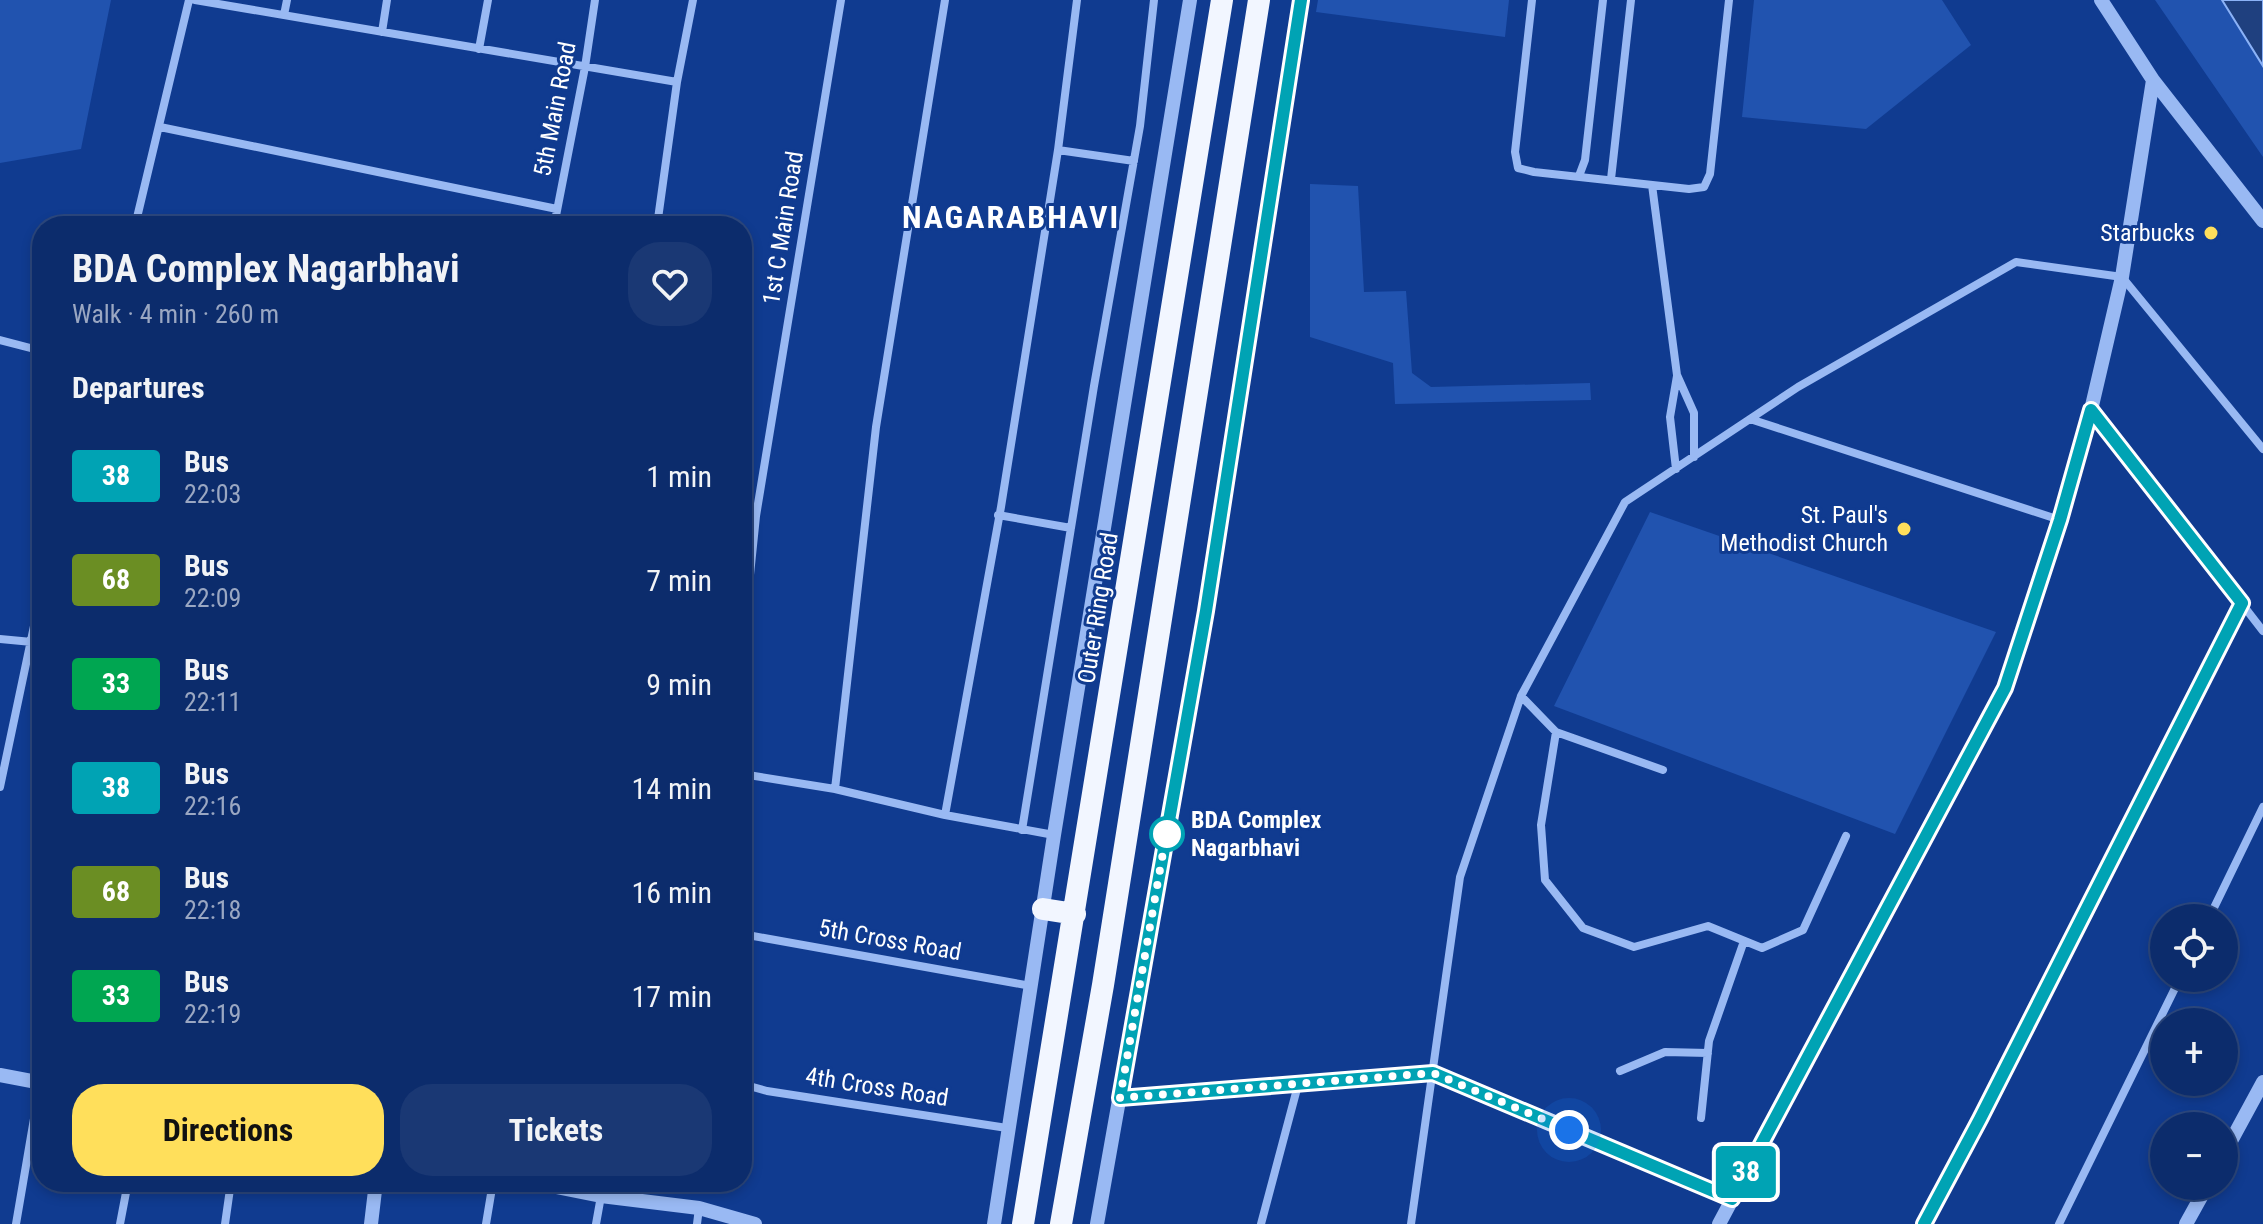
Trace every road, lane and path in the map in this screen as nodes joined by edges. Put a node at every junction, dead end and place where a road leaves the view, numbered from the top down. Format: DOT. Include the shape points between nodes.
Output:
graph roads {
  1 [pos="192,0"];
  2 [pos="287,0"];
  3 [pos="387,0"];
  4 [pos="488,0"];
  5 [pos="595,0"];
  6 [pos="693,0"];
  7 [pos="841,0"];
  8 [pos="945,0"];
  9 [pos="1077,0"];
  10 [pos="1154,0"];
  11 [pos="1190,0"];
  12 [pos="1222,0"];
  13 [pos="1259,0"];
  14 [pos="1301,0"];
  15 [pos="1532,0"];
  16 [pos="1603,0"];
  17 [pos="1631,0"];
  18 [pos="1729,0"];
  19 [pos="2101,0"];
  20 [pos="284,15"];
  21 [pos="382,32"];
  22 [pos="479,49"];
  23 [pos="585,67"];
  24 [pos="2153,80"];
  25 [pos="677,82"];
  26 [pos="160,127"];
  27 [pos="1058,150"];
  28 [pos="1134,161"];
  29 [pos="1579,176"];
  30 [pos="1611,179"];
  31 [pos="1652,185"];
  32 [pos="557,209"];
  33 [pos="138,216"];
  34 [pos="556,216"];
  35 [pos="658,216"];
  36 [pos="2263,221"];
  37 [pos="2122,277"];
  38 [pos="0,340"];
  39 [pos="32,348"];
  40 [pos="1677,375"];
  41 [pos="2091,410"];
  42 [pos="1750,419"];
  43 [pos="2263,449"];
  44 [pos="1694,457"];
  45 [pos="1676,469"];
  46 [pos="998,515"];
  47 [pos="2060,520"];
  48 [pos="1071,528"];
  49 [pos="752,555"];
  50 [pos="2242,603"];
  51 [pos="2263,631"];
  52 [pos="0,639"];
  53 [pos="32,642"];
  54 [pos="1521,696"];
  55 [pos="1556,732"];
  56 [pos="1663,770"];
  57 [pos="752,776"];
  58 [pos="0,787"];
  59 [pos="835,789"];
  60 [pos="2263,807"];
  61 [pos="945,815"];
  62 [pos="1022,830"];
  63 [pos="1054,835"];
  64 [pos="1846,836"];
  65 [pos="2216,904"];
  66 [pos="1043,909"];
  67 [pos="1075,914"];
  68 [pos="752,936"];
  69 [pos="1744,941"];
  70 [pos="1031,986"];
  71 [pos="2173,992"];
  72 [pos="1708,1053"];
  73 [pos="1620,1071"];
  74 [pos="1433,1073"];
  75 [pos="0,1075"];
  76 [pos="32,1078"];
  77 [pos="2263,1082"];
  78 [pos="1298,1085"];
  79 [pos="752,1087"];
  80 [pos="1120,1098"];
  81 [pos="1701,1118"];
  82 [pos="1007,1128"];
  83 [pos="2238,1128"];
  84 [pos="32,1131"];
  85 [pos="126,1192"];
  86 [pos="230,1192"];
  87 [pos="375,1192"];
  88 [pos="491,1192"];
  89 [pos="581,1192"];
  90 [pos="601,1196"];
  91 [pos="1732,1199"];
  92 [pos="2199,1200"];
  93 [pos="699,1208"];
  94 [pos="16,1224"];
  95 [pos="120,1224"];
  96 [pos="225,1224"];
  97 [pos="371,1224"];
  98 [pos="486,1224"];
  99 [pos="596,1224"];
  100 [pos="697,1224"];
  101 [pos="755,1224"];
  102 [pos="994,1224"];
  103 [pos="1023,1224"];
  104 [pos="1061,1224"];
  105 [pos="1097,1224"];
  106 [pos="1261,1224"];
  107 [pos="1411,1224"];
  108 [pos="1719,1224"];
  109 [pos="1924,1224"];
  110 [pos="2059,1224"];
  111 [pos="2186,1224"];
  1 -- 20 [label="street"];
  1 -- 26 [label="street"];
  2 -- 20 [label="street"];
  3 -- 21 [label="street"];
  4 -- 22 [label="street"];
  5 -- 23 [label="street, 5th Main Road"];
  6 -- 25 [label="street"];
  7 -- 49 [label="street, 1st C Main Road"];
  8 -- 59 [label="street" via="876,427"];
  9 -- 27 [label="street"];
  10 -- 28 [label="street"];
  11 -- 63 [label="street"];
  12 -- 67 [label="highway, Outer Ring Road"];
  13 -- 104 [label="highway"];
  14 -- 80 [label="street" via="1206,611"];
  15 -- 29 [label="street" via="1515,152 1518,168"];
  16 -- 29 [label="street"];
  17 -- 30 [label="street"];
  18 -- 31 [label="street" via="1710,174 1704,187"];
  19 -- 24 [label="street"];
  20 -- 21 [label="street"];
  21 -- 22 [label="street"];
  22 -- 23 [label="street"];
  23 -- 25 [label="street"];
  23 -- 32 [label="street, 5th Main Road"];
  24 -- 36 [label="street"];
  24 -- 37 [label="street"];
  25 -- 35 [label="street"];
  26 -- 32 [label="street"];
  26 -- 33 [label="street"];
  27 -- 28 [label="street"];
  27 -- 46 [label="street"];
  28 -- 48 [label="street"];
  29 -- 30 [label="street"];
  30 -- 31 [label="street"];
  31 -- 40 [label="street"];
  32 -- 34 [label="street, 5th Main Road"];
  37 -- 41 [label="street"];
  37 -- 42 [label="street" via="2016,262"];
  37 -- 43 [label="street"];
  38 -- 39 [label="street"];
  40 -- 44 [label="street" via="1694,413"];
  40 -- 45 [label="street" via="1670,417"];
  41 -- 47 [label="street"];
  41 -- 50 [label="street"];
  42 -- 44 [label="street"];
  42 -- 47 [label="street"];
  44 -- 45 [label="street"];
  45 -- 54 [label="street" via="1625,502"];
  46 -- 48 [label="street"];
  46 -- 61 [label="street"];
  47 -- 91 [label="street" via="2005,688"];
  48 -- 62 [label="street"];
  50 -- 51 [label="street"];
  50 -- 109 [label="street"];
  52 -- 53 [label="street"];
  53 -- 58 [label="street"];
  54 -- 55 [label="street"];
  54 -- 74 [label="street" via="1460,877"];
  55 -- 56 [label="street"];
  55 -- 69 [label="street" via="1541,825 1545,880 1583,928 1634,947 1708,926"];
  57 -- 59 [label="street"];
  59 -- 61 [label="street"];
  60 -- 65 [label="street"];
  61 -- 62 [label="street"];
  62 -- 63 [label="street"];
  63 -- 66 [label="street"];
  64 -- 69 [label="street" via="1803,930 1762,948"];
  66 -- 67 [label="highway"];
  66 -- 70 [label="street"];
  67 -- 103 [label="highway, Outer Ring Road"];
  68 -- 70 [label="street, 5th Cross Road"];
  69 -- 72 [label="street"];
  70 -- 82 [label="street"];
  71 -- 110 [label="street"];
  72 -- 73 [label="street" via="1665,1052"];
  72 -- 81 [label="street"];
  74 -- 78 [label="street"];
  74 -- 91 [label="street"];
  74 -- 107 [label="street"];
  75 -- 76 [label="street"];
  77 -- 83 [label="street"];
  78 -- 80 [label="street"];
  78 -- 106 [label="street"];
  79 -- 82 [label="street, 4th Cross Road"];
  80 -- 105 [label="street"];
  82 -- 102 [label="street"];
  84 -- 94 [label="street"];
  85 -- 95 [label="street"];
  86 -- 96 [label="street"];
  87 -- 97 [label="street"];
  88 -- 98 [label="street"];
  89 -- 90 [label="street"];
  90 -- 93 [label="street"];
  90 -- 99 [label="street"];
  91 -- 108 [label="street"];
  92 -- 111 [label="street"];
  93 -- 100 [label="street"];
  93 -- 101 [label="street"];
}
